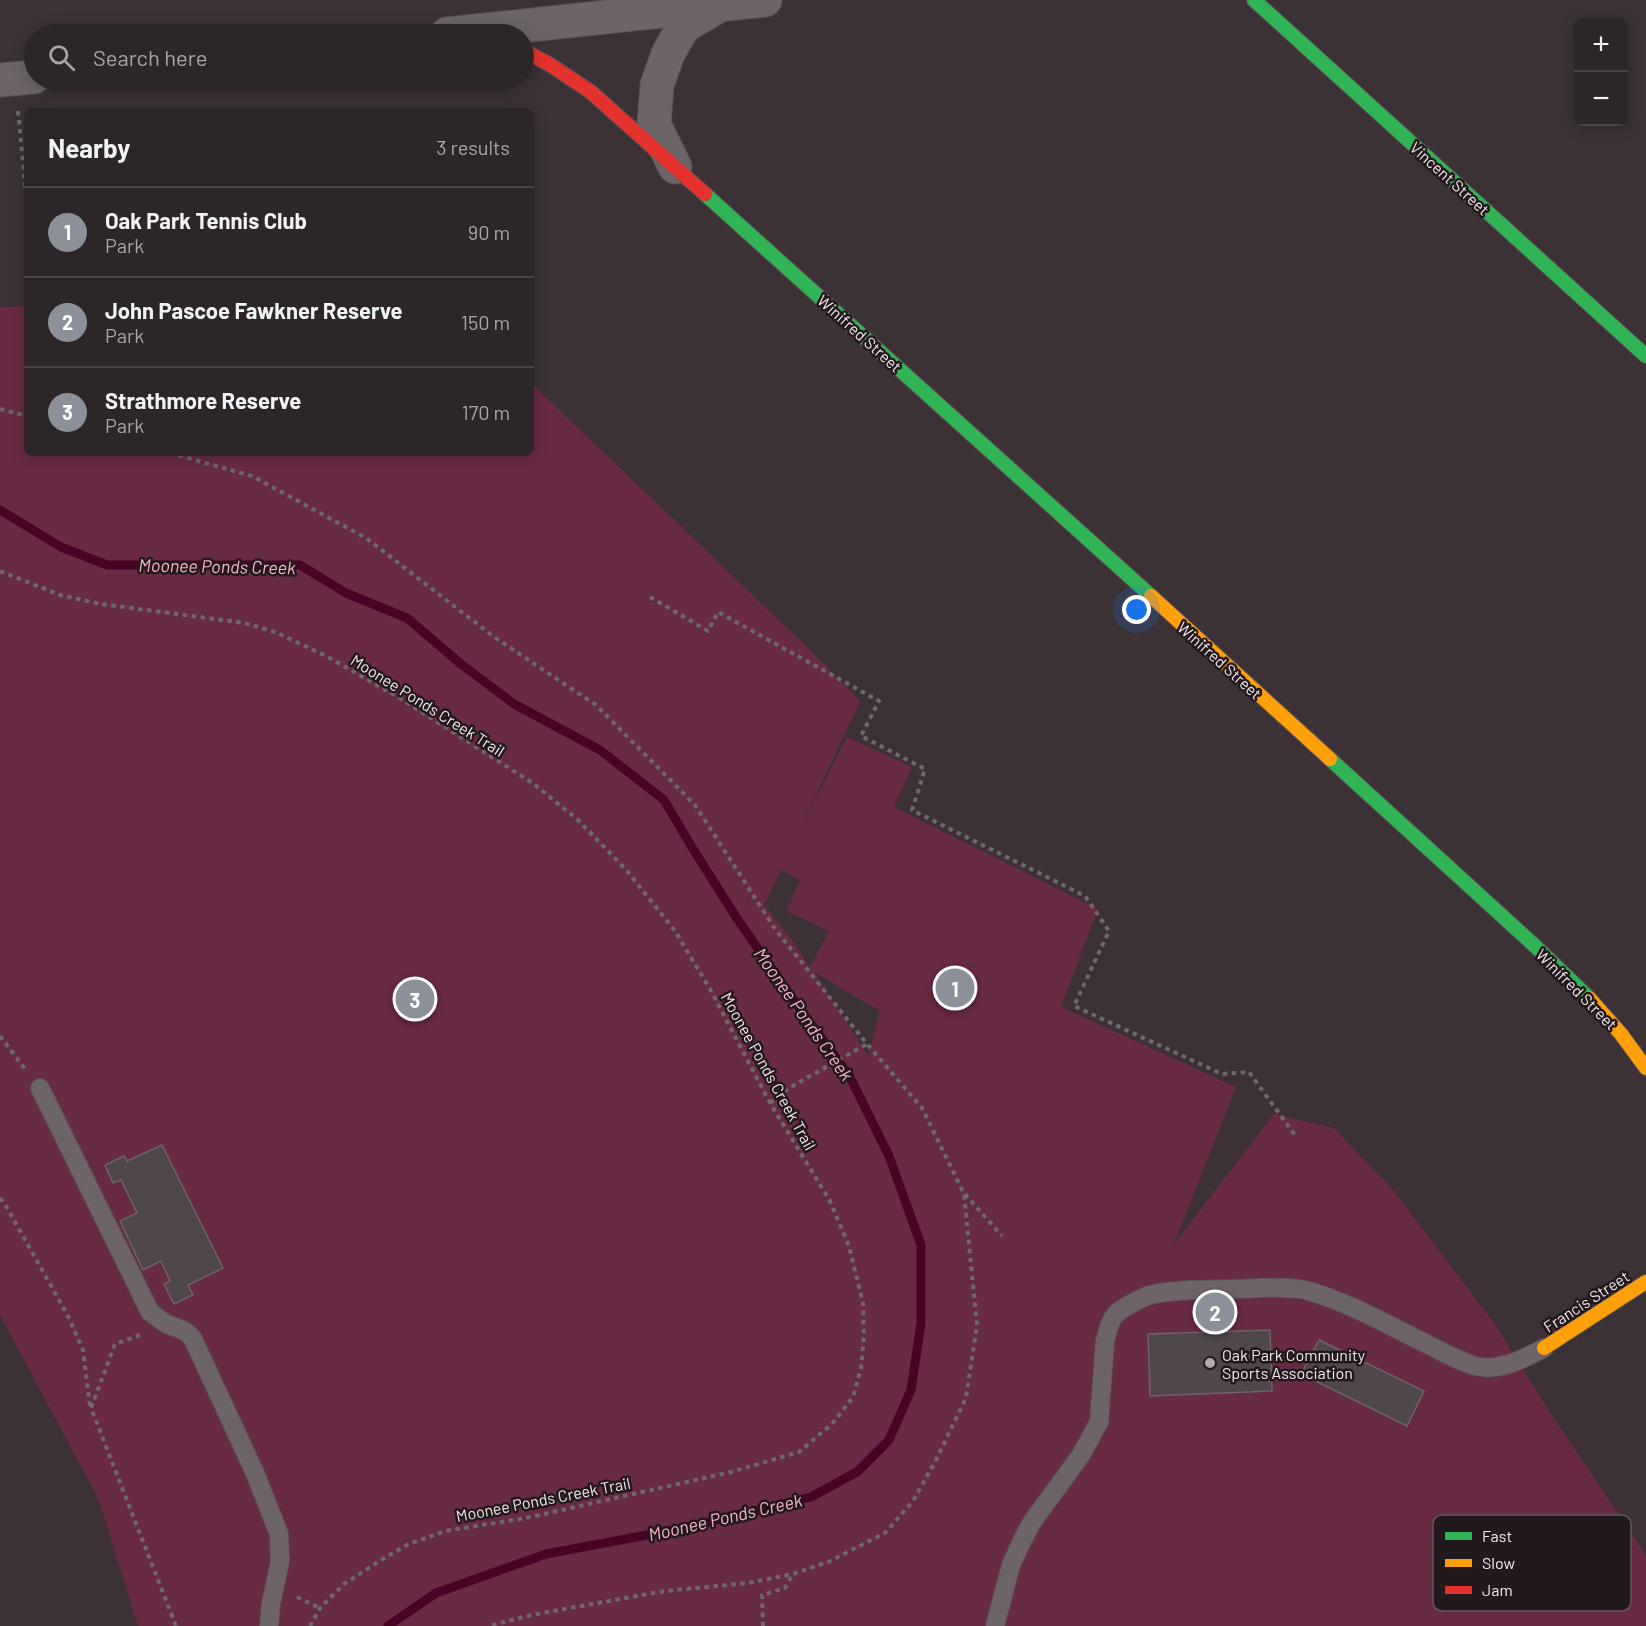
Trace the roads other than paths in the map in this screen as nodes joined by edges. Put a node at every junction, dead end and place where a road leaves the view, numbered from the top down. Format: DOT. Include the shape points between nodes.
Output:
graph roads {
  1 [pos="765,0"];
  2 [pos="1254,0"];
  3 [pos="722,5"];
  4 [pos="534,25"];
  5 [pos="534,56"];
  6 [pos="24,78"];
  7 [pos="0,80"];
  8 [pos="675,166"];
  9 [pos="1644,352"];
  10 [pos="1646,1068"];
  11 [pos="40,1088"];
  12 [pos="1646,1282"];
  13 [pos="1544,1348"];
  14 [pos="270,1626"];
  15 [pos="995,1626"];
  1 -- 3 [label="street"];
  2 -- 9 [label="street, Vincent Street"];
  3 -- 4 [label="street"];
  3 -- 8 [label="street, Winifred Street" via="683,27 657,85 654,124"];
  5 -- 8 [label="street, Winifred Street" via="591,92"];
  6 -- 7 [label="street"];
  8 -- 10 [label="street, Winifred Street" via="1535,946 1594,1002"];
  11 -- 14 [label="lane" via="150,1312 190,1334 255,1473 281,1545"];
  12 -- 13 [label="street, Francis Street"];
  13 -- 15 [label="lane" via="1502,1366 1475,1366 1362,1312 1307,1291 1270,1288 1148,1295 1115,1315 1108,1330 1099,1422 1022,1541 1011,1565"];
}
